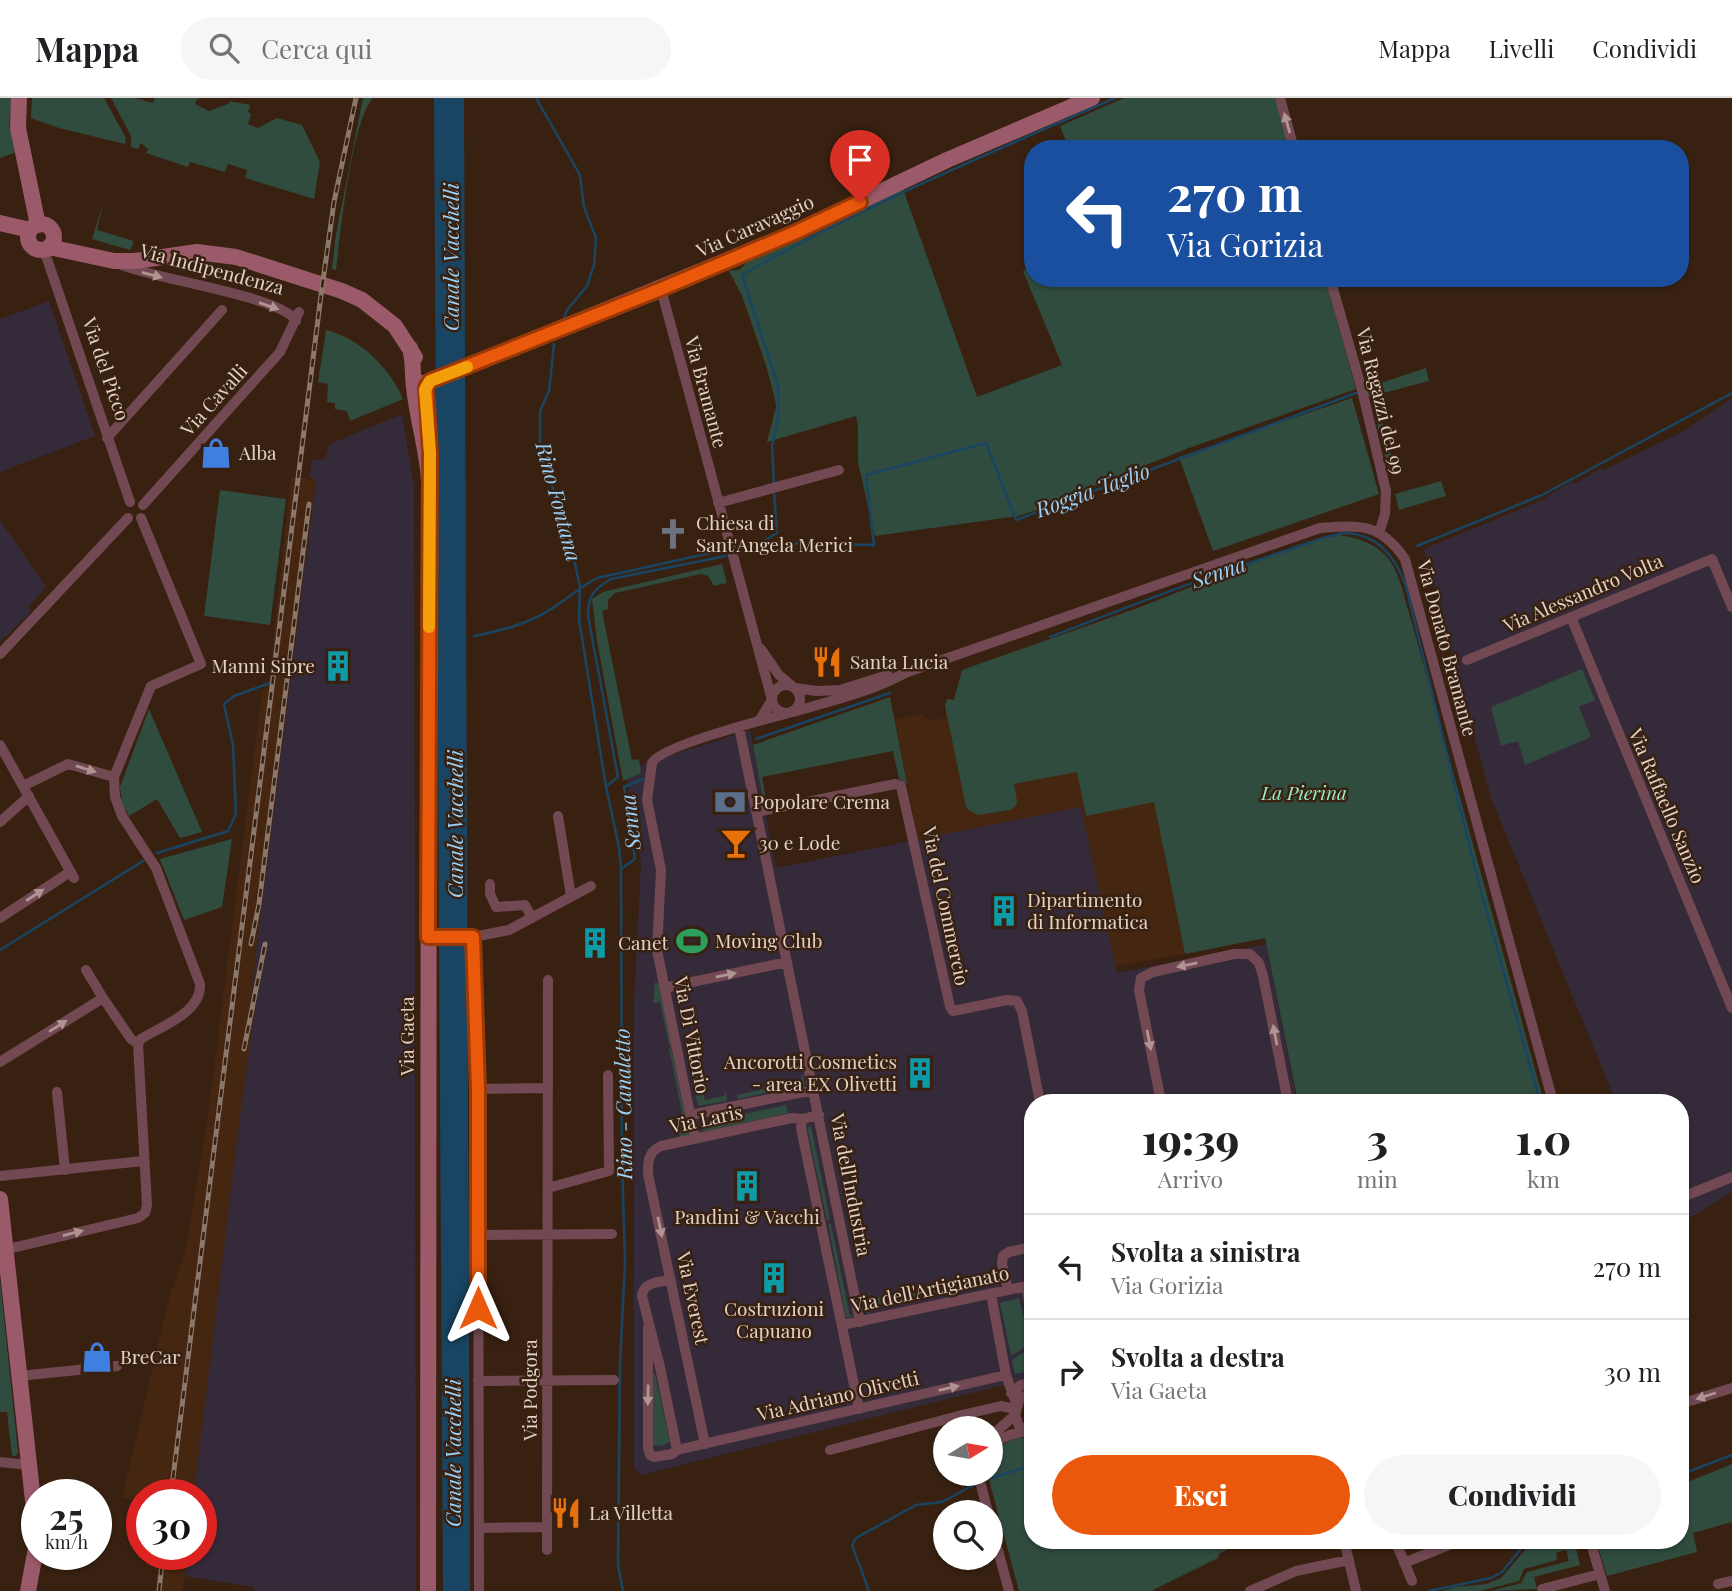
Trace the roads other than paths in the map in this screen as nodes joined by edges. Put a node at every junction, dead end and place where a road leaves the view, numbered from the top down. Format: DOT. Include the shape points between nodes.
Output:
graph roads {
  1 [pos="19,98"];
  2 [pos="1092,98"];
  3 [pos="1280,98"];
  4 [pos="1292,140"];
  5 [pos="0,223"];
  6 [pos="0,231"];
  7 [pos="32,232"];
  8 [pos="49,243"];
  9 [pos="121,262"];
  10 [pos="1333,287"];
  11 [pos="661,289"];
  12 [pos="222,310"];
  13 [pos="297,316"];
  14 [pos="410,348"];
  15 [pos="423,382"];
  16 [pos="107,438"];
  17 [pos="839,470"];
  18 [pos="130,502"];
  19 [pos="718,503"];
  20 [pos="143,505"];
  21 [pos="128,518"];
  22 [pos="141,518"];
  23 [pos="1379,533"];
  24 [pos="1732,607"];
  25 [pos="1571,617"];
  26 [pos="754,638"];
  27 [pos="0,654"];
  28 [pos="1467,660"];
  29 [pos="905,673"];
  30 [pos="793,687"];
  31 [pos="772,700"];
  32 [pos="791,713"];
  33 [pos="759,721"];
  34 [pos="739,727"];
  35 [pos="0,745"];
  36 [pos="114,777"];
  37 [pos="26,791"];
  38 [pos="757,812"];
  39 [pos="558,816"];
  40 [pos="0,822"];
  41 [pos="490,884"];
  42 [pos="591,887"];
  43 [pos="570,896"];
  44 [pos="0,918"];
  45 [pos="532,918"];
  46 [pos="434,937"];
  47 [pos="470,937"];
  48 [pos="787,962"];
  49 [pos="86,970"];
  50 [pos="548,980"];
  51 [pos="664,988"];
  52 [pos="103,998"];
  53 [pos="1732,1008"];
  54 [pos="138,1044"];
  55 [pos="0,1062"];
  56 [pos="608,1075"];
  57 [pos="548,1088"];
  58 [pos="478,1089"];
  59 [pos="814,1090"];
  60 [pos="57,1091"];
  61 [pos="1038,1094"];
  62 [pos="1159,1094"];
  63 [pos="1286,1094"];
  64 [pos="1551,1094"];
  65 [pos="690,1115"];
  66 [pos="819,1115"];
  67 [pos="802,1119"];
  68 [pos="695,1139"];
  69 [pos="648,1160"];
  70 [pos="143,1161"];
  71 [pos="65,1170"];
  72 [pos="0,1177"];
  73 [pos="1732,1177"];
  74 [pos="548,1188"];
  75 [pos="1689,1194"];
  76 [pos="0,1199"];
  77 [pos="548,1234"];
  78 [pos="612,1234"];
  79 [pos="478,1235"];
  80 [pos="1024,1249"];
  81 [pos="3,1250"];
  82 [pos="671,1280"];
  83 [pos="1024,1287"];
  84 [pos="1008,1290"];
  85 [pos="991,1294"];
  86 [pos="860,1322"];
  87 [pos="842,1325"];
  88 [pos="117,1366"];
  89 [pos="654,1368"];
  90 [pos="1006,1375"];
  91 [pos="19,1376"];
  92 [pos="547,1380"];
  93 [pos="614,1380"];
  94 [pos="478,1381"];
  95 [pos="1024,1383"];
  96 [pos="1732,1388"];
  97 [pos="1024,1395"];
  98 [pos="1689,1401"];
  99 [pos="1014,1405"];
  100 [pos="859,1409"];
  101 [pos="1003,1420"];
  102 [pos="1024,1429"];
  103 [pos="1024,1434"];
  104 [pos="1003,1438"];
  105 [pos="705,1444"];
  106 [pos="677,1450"];
  107 [pos="830,1450"];
  108 [pos="0,1462"];
  109 [pos="29,1465"];
  110 [pos="981,1486"];
  111 [pos="982,1486"];
  112 [pos="982,1489"];
  113 [pos="985,1500"];
  114 [pos="547,1527"];
  115 [pos="479,1528"];
  116 [pos="1346,1549"];
  117 [pos="1399,1549"];
  118 [pos="1439,1549"];
  119 [pos="1593,1549"];
  120 [pos="547,1550"];
  121 [pos="1349,1560"];
  122 [pos="1404,1563"];
  123 [pos="1003,1569"];
  124 [pos="33,1571"];
  125 [pos="1600,1574"];
  126 [pos="1412,1580"];
  127 [pos="1732,1581"];
  128 [pos="1718,1584"];
  129 [pos="1542,1589"];
  130 [pos="28,1591"];
  131 [pos="41,1591"];
  132 [pos="428,1591"];
  133 [pos="479,1591"];
  134 [pos="1009,1591"];
  135 [pos="1250,1591"];
  136 [pos="1356,1591"];
  137 [pos="1605,1591"];
  1 -- 7 [label="main road"];
  2 -- 11 [label="main road, Via Caravaggio"];
  4 -- 3 [label="street, one-way"];
  5 -- 7 [label="main road"];
  6 -- 7 [label="main road"];
  7 -- 8 [label="main road" via="36,249"];
  7 -- 8 [label="main road" via="46,225"];
  8 -- 9 [label="main road, Via Indipendenza" via="64,242"];
  8 -- 16 [label="street, Via del Picco"];
  9 -- 13 [label="street, Via Indipendenza, one-way" via="140,272 192,282"];
  9 -- 14 [label="main road, Via Indipendenza" via="197,252 236,257 362,300 386,316"];
  10 -- 23 [label="street, Via Ragazzi del 99" via="1386,491"];
  11 -- 15 [label="main road, Via Caravaggio"];
  11 -- 19 [label="street, Via Bramante"];
  12 -- 16 [label="street"];
  13 -- 20 [label="street, Via Cavalli" via="280,352"];
  14 -- 15 [label="main road, Via Gaeta"];
  15 -- 46 [label="main road, Via Gaeta" via="430,438"];
  16 -- 18 [label="street, Via del Picco"];
  17 -- 19 [label="street"];
  18 -- 20 [label="street"];
  18 -- 21 [label="street" via="125,509"];
  19 -- 26 [label="street, Via Bramante"];
  20 -- 22 [label="street"];
  21 -- 22 [label="street"];
  21 -- 27 [label="street"];
  22 -- 36 [label="street" via="201,664 152,686"];
  23 -- 29 [label="street" via="1349,526 1320,528"];
  23 -- 64 [label="street, Via Donato Bramante" via="1392,541 1405,559"];
  24 -- 25 [label="street, Via Alessandro Volta" via="1712,559"];
  25 -- 28 [label="street, Via Alessandro Volta"];
  25 -- 53 [label="street, Via Raffaello Sanzio"];
  26 -- 30 [label="street, Via Bramante"];
  26 -- 31 [label="street, Via Bramante"];
  29 -- 30 [label="street" via="840,690"];
  29 -- 32 [label="street"];
  30 -- 31 [label="street" via="778,687"];
  30 -- 32 [label="street" via="801,701"];
  31 -- 32 [label="street" via="776,709"];
  31 -- 33 [label="street"];
  32 -- 33 [label="street, Via Di Vittorio"];
  33 -- 34 [label="street, Via Di Vittorio"];
  34 -- 38 [label="street, Via dell'Industria"];
  34 -- 51 [label="street, Via Di Vittorio" via="666,752 652,763 647,800 661,870 657,950"];
  35 -- 37 [label="street"];
  37 -- 36 [label="street, one-way" via="68,764"];
  36 -- 54 [label="street" via="122,816 153,864 200,991 191,1008"];
  37 -- 40 [label="street"];
  44 -- 37 [label="street, one-way" via="72,875"];
  38 -- 48 [label="street, Via dell'Industria"];
  38 -- 61 [label="street, Via del Commercio" via="901,786 950,1007 953,1011 1017,1002"];
  39 -- 43 [label="street"];
  41 -- 45 [label="street" via="496,906 524,905"];
  42 -- 43 [label="street"];
  43 -- 45 [label="street"];
  45 -- 47 [label="street" via="509,930"];
  46 -- 47 [label="street"];
  46 -- 132 [label="main road, Via Gaeta"];
  47 -- 58 [label="street"];
  51 -- 48 [label="street, one-way"];
  48 -- 59 [label="street, Via dell'Industria"];
  49 -- 52 [label="street"];
  50 -- 57 [label="street, Via Podgora"];
  51 -- 65 [label="street, Via Di Vittorio"];
  52 -- 54 [label="street"];
  55 -- 52 [label="street, one-way"];
  54 -- 70 [label="street"];
  56 -- 74 [label="street" via="609,1171"];
  57 -- 58 [label="street"];
  57 -- 74 [label="street, Via Podgora"];
  58 -- 79 [label="street"];
  59 -- 65 [label="street, Via Laris"];
  59 -- 66 [label="street, Via dell'Industria"];
  60 -- 71 [label="street"];
  63 -- 62 [label="street, one-way" via="1264,976 1250,954 1141,978 1139,990"];
  65 -- 68 [label="street, Via Di Vittorio"];
  66 -- 67 [label="street, Via Laris"];
  66 -- 86 [label="street, Via dell'Industria"];
  67 -- 68 [label="street, Via Laris"];
  67 -- 87 [label="street, Via dell'Industria"];
  68 -- 69 [label="street, Via Laris" via="654,1149"];
  69 -- 82 [label="street, Via Everest, one-way"];
  70 -- 71 [label="street"];
  81 -- 70 [label="street, one-way" via="138,1218 147,1205"];
  71 -- 72 [label="street"];
  73 -- 75 [label="street"];
  74 -- 77 [label="street, Via Podgora"];
  76 -- 81 [label="main road"];
  77 -- 78 [label="street"];
  77 -- 79 [label="street"];
  77 -- 92 [label="street, Via Podgora"];
  79 -- 94 [label="street"];
  80 -- 84 [label="street" via="1003,1256"];
  81 -- 91 [label="main road"];
  82 -- 89 [label="street" via="642,1289"];
  82 -- 105 [label="street, Via Everest"];
  83 -- 84 [label="street, Via dell'Artigianato"];
  84 -- 85 [label="street, Via dell'Artigianato"];
  85 -- 86 [label="street, Via dell'Artigianato"];
  85 -- 90 [label="street"];
  86 -- 87 [label="street, Via dell'Artigianato"];
  87 -- 100 [label="street, Via dell'Industria"];
  88 -- 91 [label="street"];
  89 -- 106 [label="street"];
  89 -- 106 [label="street, Via Adriano Olivetti, one-way" via="650,1455"];
  90 -- 99 [label="street"];
  100 -- 90 [label="street, Via Adriano Olivetti, one-way"];
  91 -- 109 [label="main road"];
  92 -- 93 [label="street"];
  92 -- 94 [label="street"];
  92 -- 114 [label="street, Via Podgora"];
  94 -- 115 [label="street"];
  95 -- 99 [label="street"];
  96 -- 98 [label="street, one-way"];
  97 -- 99 [label="street"];
  99 -- 101 [label="street"];
  99 -- 102 [label="street"];
  99 -- 107 [label="street"];
  100 -- 105 [label="street, Via Adriano Olivetti"];
  103 -- 104 [label="street"];
  105 -- 106 [label="street, Via Adriano Olivetti"];
  108 -- 109 [label="street"];
  109 -- 124 [label="main road" via="36,1539"];
  110 -- 112 [label="street"];
  111 -- 112 [label="street"];
  112 -- 113 [label="street"];
  114 -- 115 [label="street"];
  114 -- 120 [label="street, Via Podgora"];
  115 -- 133 [label="street"];
  116 -- 121 [label="street"];
  117 -- 122 [label="street"];
  118 -- 122 [label="street"];
  119 -- 125 [label="street"];
  121 -- 135 [label="street" via="1296,1571"];
  121 -- 136 [label="street"];
  122 -- 126 [label="street"];
  123 -- 134 [label="street"];
  124 -- 130 [label="main road"];
  124 -- 131 [label="main road"];
  125 -- 129 [label="street"];
  125 -- 137 [label="street"];
  127 -- 128 [label="street"];
}
